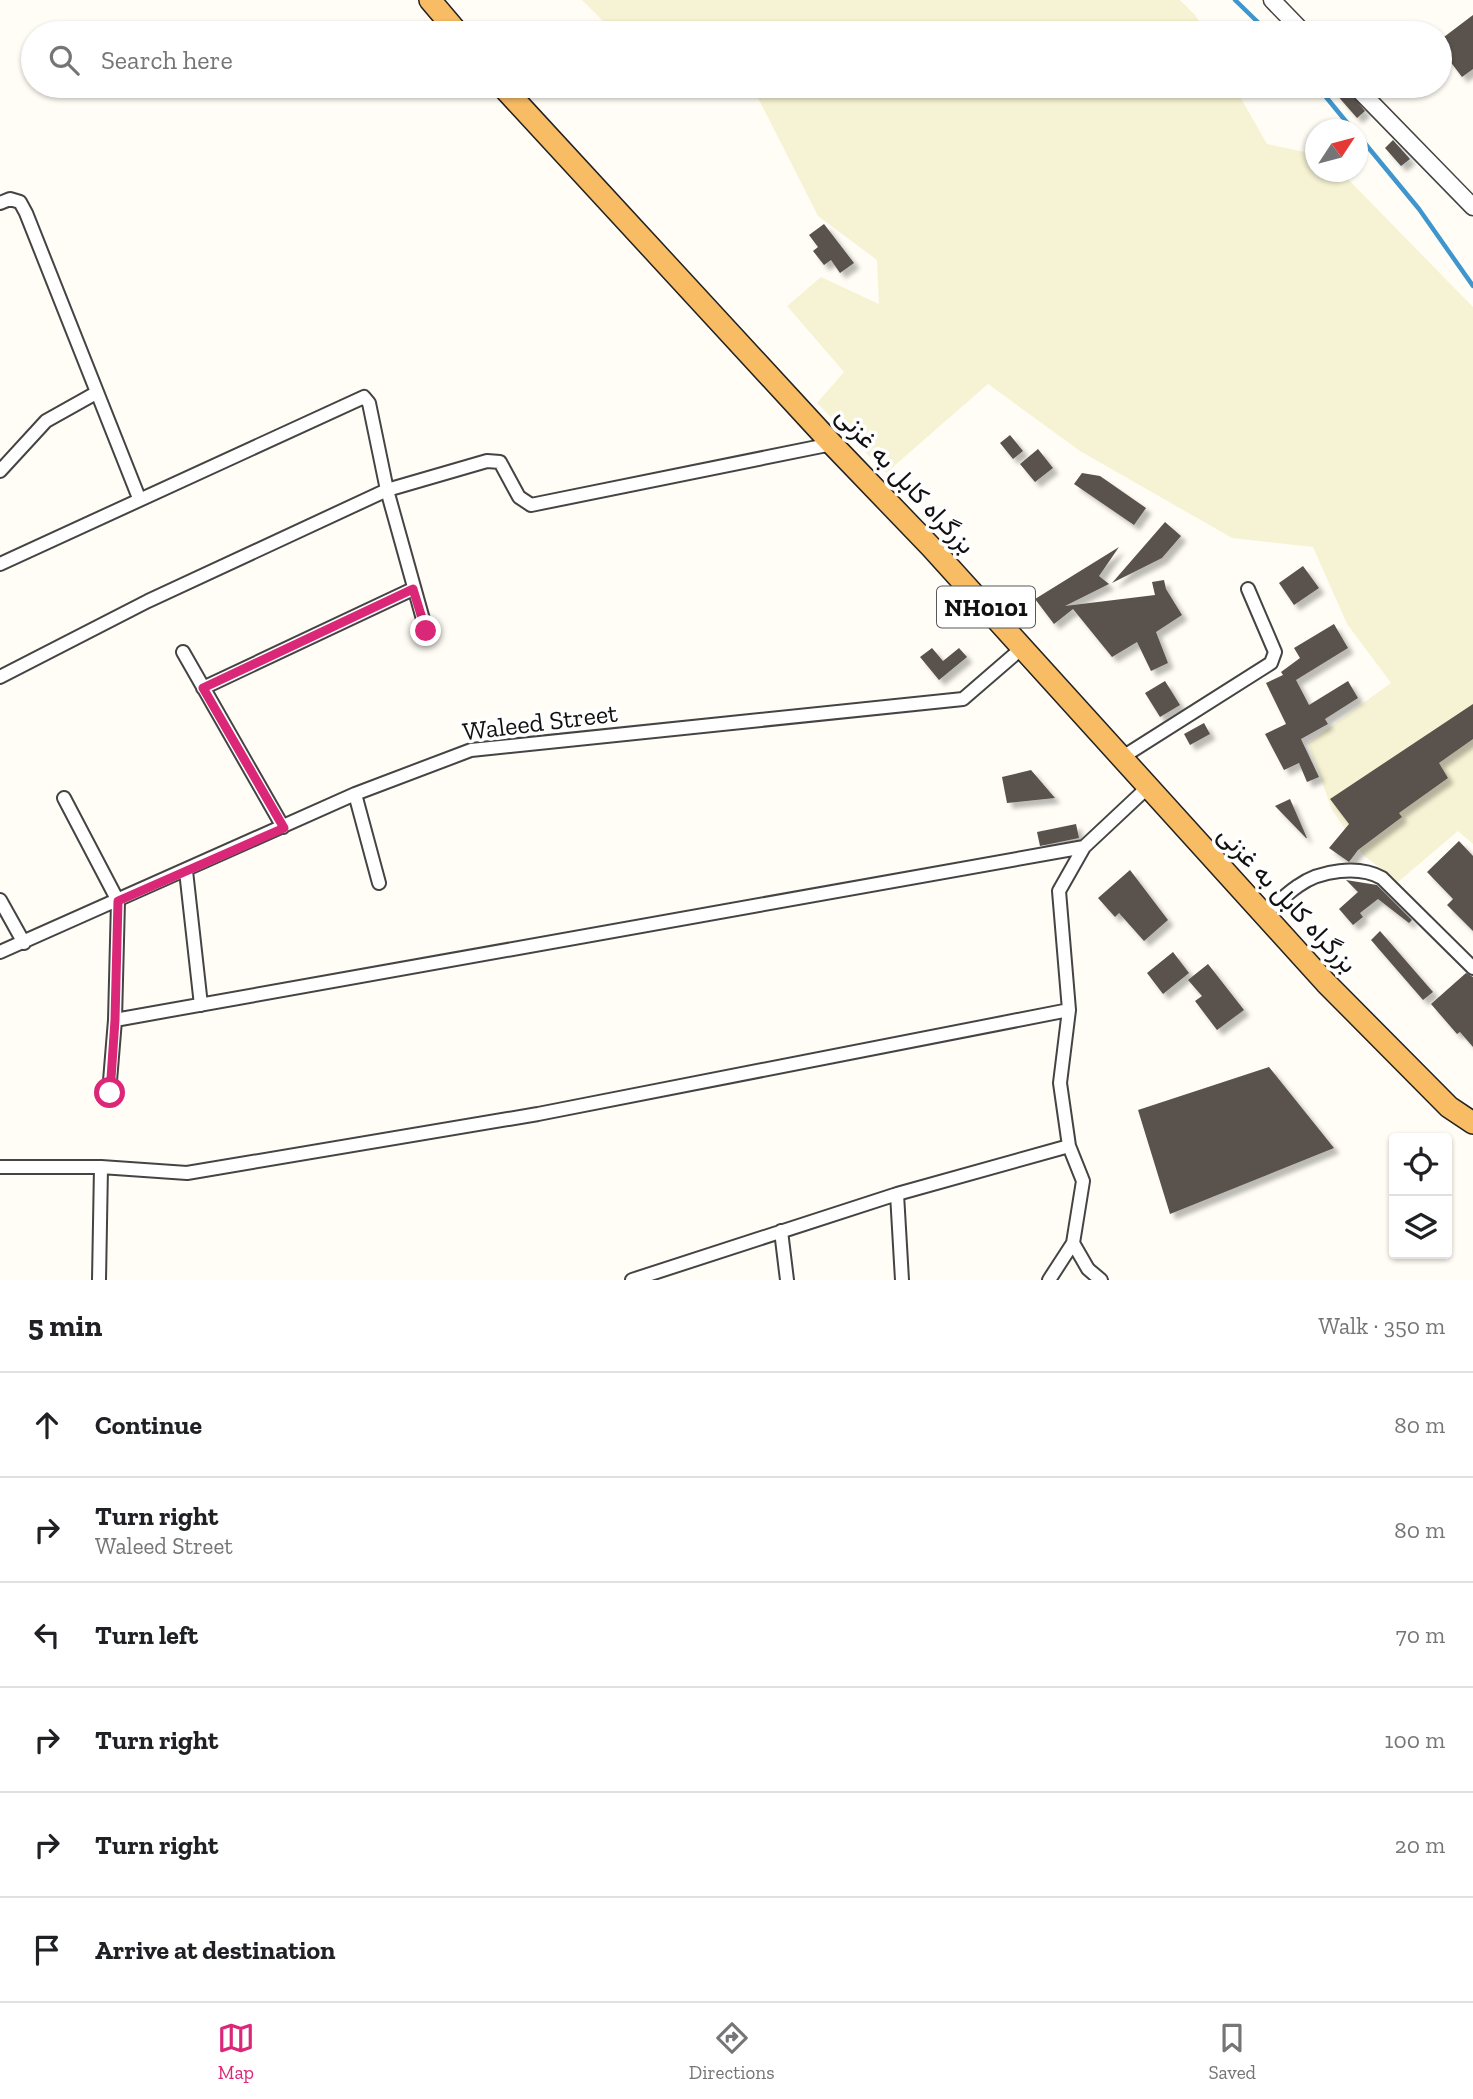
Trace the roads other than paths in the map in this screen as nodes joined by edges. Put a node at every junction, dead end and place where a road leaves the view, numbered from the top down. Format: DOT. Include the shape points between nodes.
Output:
graph roads {
  1 [pos="430,0"];
  2 [pos="1272,0"];
  3 [pos="448,21"];
  4 [pos="1292,21"];
  5 [pos="513,98"];
  6 [pos="1367,98"];
  7 [pos="0,203"];
  8 [pos="1473,207"];
  9 [pos="96,393"];
  10 [pos="832,444"];
  11 [pos="0,471"];
  12 [pos="387,490"];
  13 [pos="139,498"];
  14 [pos="0,564"];
  15 [pos="413,589"];
  16 [pos="1248,589"];
  17 [pos="426,631"];
  18 [pos="1022,648"];
  19 [pos="183,652"];
  20 [pos="0,677"];
  21 [pos="203,688"];
  22 [pos="1121,758"];
  23 [pos="1148,787"];
  24 [pos="355,794"];
  25 [pos="64,798"];
  26 [pos="284,828"];
  27 [pos="1084,847"];
  28 [pos="186,871"];
  29 [pos="379,883"];
  30 [pos="0,900"];
  31 [pos="118,901"];
  32 [pos="1264,915"];
  33 [pos="24,943"];
  34 [pos="0,952"];
  35 [pos="1473,968"];
  36 [pos="201,1005"];
  37 [pos="1069,1010"];
  38 [pos="115,1020"];
  39 [pos="110,1093"];
  40 [pos="1473,1123"];
  41 [pos="1069,1146"];
  42 [pos="0,1167"];
  43 [pos="101,1167"];
  44 [pos="897,1194"];
  45 [pos="780,1231"];
  46 [pos="1073,1243"];
  47 [pos="658,1276"];
  48 [pos="99,1280"];
  49 [pos="632,1280"];
  50 [pos="787,1280"];
  51 [pos="902,1280"];
  52 [pos="1049,1280"];
  53 [pos="1101,1280"];
  1 -- 3 [label="highway"];
  2 -- 4 [label="street"];
  5 -- 10 [label="highway, بزرگراه کابل به غزنی / NH0101"];
  6 -- 8 [label="street"];
  7 -- 9 [label="street" via="20,202 26,213"];
  9 -- 11 [label="street" via="46,421"];
  9 -- 13 [label="street"];
  10 -- 12 [label="street" via="531,505 519,497 500,462 488,461"];
  10 -- 18 [label="highway, بزرگراه کابل به غزنی / NH0101"];
  12 -- 13 [label="street" via="364,397"];
  12 -- 15 [label="street"];
  12 -- 20 [label="street" via="148,601"];
  13 -- 14 [label="street"];
  15 -- 17 [label="street"];
  15 -- 21 [label="street"];
  16 -- 22 [label="street" via="1275,652 1271,663"];
  18 -- 22 [label="highway, بزرگراه کابل به غزنی / NH0101"];
  18 -- 24 [label="street, Waleed Street" via="963,699 471,750"];
  19 -- 21 [label="street"];
  21 -- 26 [label="street"];
  22 -- 23 [label="highway, بزرگراه کابل به غزنی / NH0101"];
  23 -- 27 [label="street"];
  23 -- 32 [label="highway, بزرگراه کابل به غزنی / NH0101"];
  24 -- 26 [label="street, Waleed Street"];
  24 -- 29 [label="street"];
  25 -- 31 [label="street"];
  26 -- 28 [label="street, Waleed Street"];
  27 -- 36 [label="street"];
  27 -- 37 [label="street" via="1059,891"];
  28 -- 31 [label="street, Waleed Street"];
  28 -- 36 [label="street"];
  30 -- 33 [label="street"];
  31 -- 33 [label="street, Waleed Street"];
  31 -- 38 [label="street"];
  32 -- 35 [label="street" via="1300,884 1332,873 1374,873"];
  32 -- 40 [label="highway, بزرگراه کابل به غزنی / NH0101" via="1449,1107"];
  33 -- 34 [label="street, Waleed Street"];
  36 -- 38 [label="street"];
  37 -- 41 [label="street" via="1060,1083"];
  37 -- 43 [label="street" via="538,1114 187,1172"];
  38 -- 39 [label="street"];
  41 -- 44 [label="street"];
  41 -- 46 [label="street" via="1083,1181"];
  42 -- 43 [label="street"];
  43 -- 48 [label="street"];
  44 -- 45 [label="street"];
  44 -- 51 [label="street"];
  45 -- 47 [label="street"];
  45 -- 50 [label="street"];
  46 -- 52 [label="street"];
  46 -- 53 [label="street" via="1088,1269"];
  47 -- 49 [label="street"];
}
